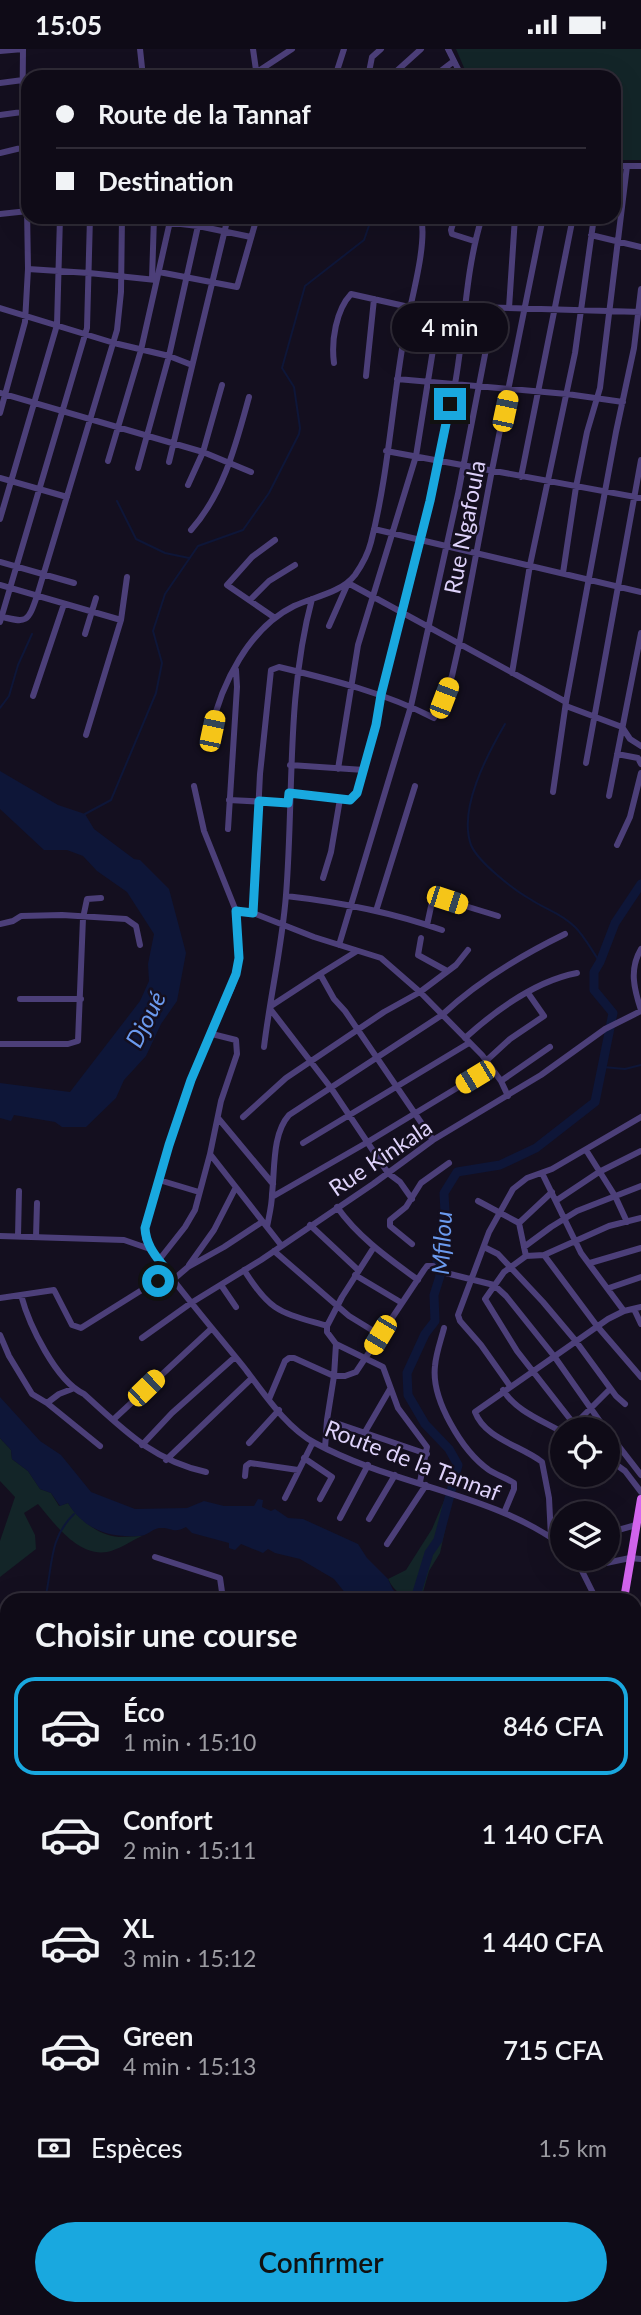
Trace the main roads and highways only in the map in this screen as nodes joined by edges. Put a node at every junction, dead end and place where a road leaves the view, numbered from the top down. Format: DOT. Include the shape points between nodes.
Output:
graph roads {
  1 [pos="641,1499"];
  2 [pos="625,1593"];
  1 -- 2 [label="main road"];
}
